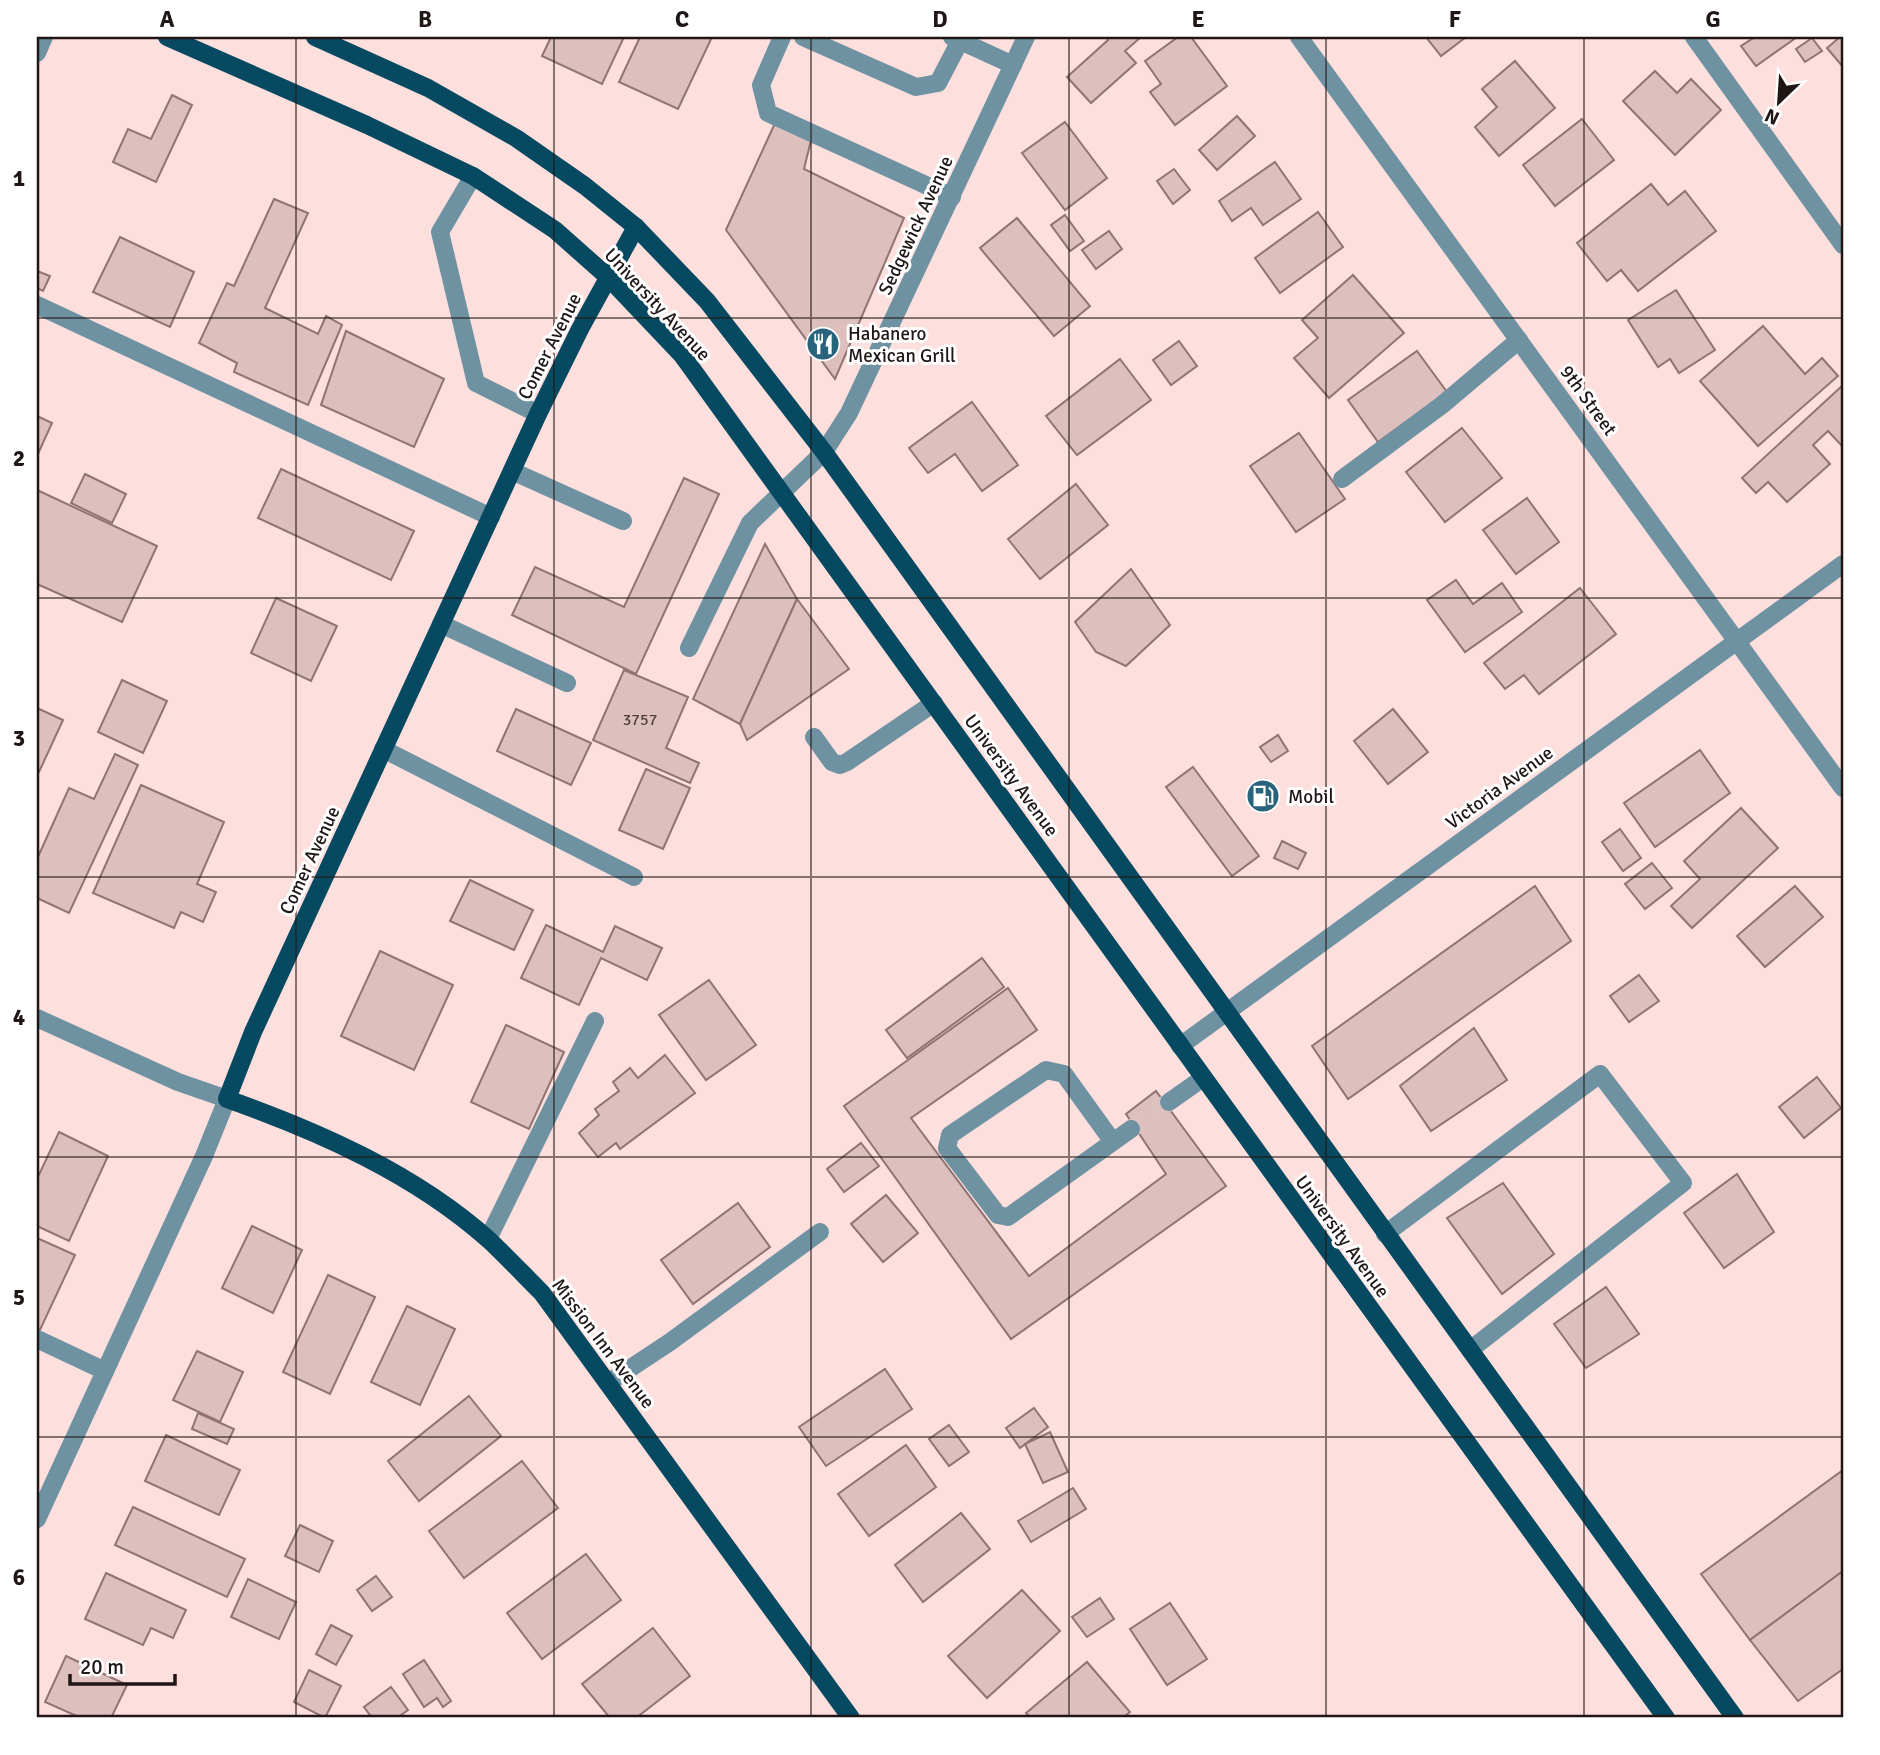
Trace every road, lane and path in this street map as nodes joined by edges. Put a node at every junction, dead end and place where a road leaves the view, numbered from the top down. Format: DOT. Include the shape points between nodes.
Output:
graph roads {
  1 [pos="44,37"];
  2 [pos="167,37"];
  3 [pos="315,37"];
  4 [pos="782,37"];
  5 [pos="803,37"];
  6 [pos="1026,37"];
  7 [pos="1299,37"];
  8 [pos="1694,37"];
  9 [pos="956,39"];
  10 [pos="335,41"];
  11 [pos="37,53"];
  12 [pos="1013,65"];
  13 [pos="473,176"];
  14 [pos="952,197"];
  15 [pos="635,227"];
  16 [pos="1843,245"];
  17 [pos="608,277"];
  18 [pos="37,305"];
  19 [pos="1519,340"];
  20 [pos="538,414"];
  21 [pos="824,452"];
  22 [pos="512,471"];
  23 [pos="1342,479"];
  24 [pos="781,491"];
  25 [pos="491,517"];
  26 [pos="623,521"];
  27 [pos="1843,564"];
  28 [pos="441,624"];
  29 [pos="1738,640"];
  30 [pos="689,648"];
  31 [pos="567,683"];
  32 [pos="934,703"];
  33 [pos="814,737"];
  34 [pos="383,749"];
  35 [pos="1843,788"];
  36 [pos="634,877"];
  37 [pos="1227,1010"];
  38 [pos="37,1018"];
  39 [pos="595,1021"];
  40 [pos="1180,1046"];
  41 [pos="1203,1078"];
  42 [pos="227,1098"];
  43 [pos="1169,1102"];
  44 [pos="1131,1129"];
  45 [pos="1113,1142"];
  46 [pos="820,1233"];
  47 [pos="1385,1234"];
  48 [pos="488,1239"];
  49 [pos="37,1339"];
  50 [pos="1469,1350"];
  51 [pos="105,1370"];
  52 [pos="608,1383"];
  53 [pos="37,1519"];
  54 [pos="851,1718"];
  55 [pos="1666,1718"];
  56 [pos="1735,1718"];
  1 -- 11 [label="street"];
  2 -- 13 [label="main road, University Avenue"];
  3 -- 10 [label="main road, University Avenue"];
  4 -- 14 [label="street" via="761,85 768,113"];
  5 -- 9 [label="street" via="916,87 938,83"];
  6 -- 12 [label="street, Sedgewick Avenue"];
  7 -- 19 [label="street, 9th Street"];
  8 -- 16 [label="street"];
  9 -- 12 [label="street"];
  10 -- 15 [label="main road, University Avenue" via="516,138"];
  12 -- 14 [label="street, Sedgewick Avenue"];
  13 -- 17 [label="main road, University Avenue" via="555,230"];
  13 -- 20 [label="street" via="440,232 476,383"];
  14 -- 21 [label="street, Sedgewick Avenue" via="849,413"];
  15 -- 17 [label="main road, Comer Avenue"];
  15 -- 21 [label="main road, University Avenue" via="707,301"];
  17 -- 20 [label="main road, Comer Avenue"];
  17 -- 24 [label="main road, University Avenue" via="682,355"];
  18 -- 25 [label="street"];
  19 -- 23 [label="street" via="1442,405"];
  19 -- 29 [label="street, 9th Street"];
  20 -- 22 [label="main road, Comer Avenue"];
  21 -- 24 [label="street, Sedgewick Avenue"];
  21 -- 37 [label="main road, University Avenue"];
  22 -- 25 [label="main road, Comer Avenue"];
  22 -- 26 [label="street"];
  24 -- 30 [label="street, Sedgewick Avenue" via="750,523"];
  24 -- 32 [label="main road, University Avenue"];
  25 -- 28 [label="main road, Comer Avenue"];
  27 -- 29 [label="street, Victoria Avenue"];
  28 -- 31 [label="street"];
  28 -- 34 [label="main road, Comer Avenue"];
  29 -- 35 [label="street, 9th Street"];
  29 -- 37 [label="street, Victoria Avenue"];
  32 -- 33 [label="street" via="840,765 832,762"];
  32 -- 40 [label="main road, University Avenue"];
  34 -- 36 [label="street"];
  34 -- 42 [label="main road, Comer Avenue"];
  37 -- 40 [label="street, Victoria Avenue"];
  37 -- 47 [label="main road, University Avenue"];
  38 -- 42 [label="street, Mission Inn Avenue" via="178,1082"];
  39 -- 48 [label="street"];
  40 -- 41 [label="main road, University Avenue"];
  41 -- 43 [label="street"];
  41 -- 55 [label="main road, University Avenue"];
  42 -- 48 [label="main road, Mission Inn Avenue" via="388,1168"];
  42 -- 51 [label="street, Comer Avenue"];
  44 -- 45 [label="street"];
  45 -- 45 [label="street" via="1008,1217 998,1215 947,1148 950,1135 1046,1070 1064,1074"];
  46 -- 52 [label="street"];
  47 -- 50 [label="main road, University Avenue"];
  47 -- 50 [label="street" via="1600,1074 1683,1183"];
  48 -- 52 [label="main road, Mission Inn Avenue" via="542,1293"];
  49 -- 51 [label="street"];
  50 -- 56 [label="main road, University Avenue"];
  51 -- 53 [label="street, Comer Avenue"];
  52 -- 54 [label="main road, Mission Inn Avenue"];
}
